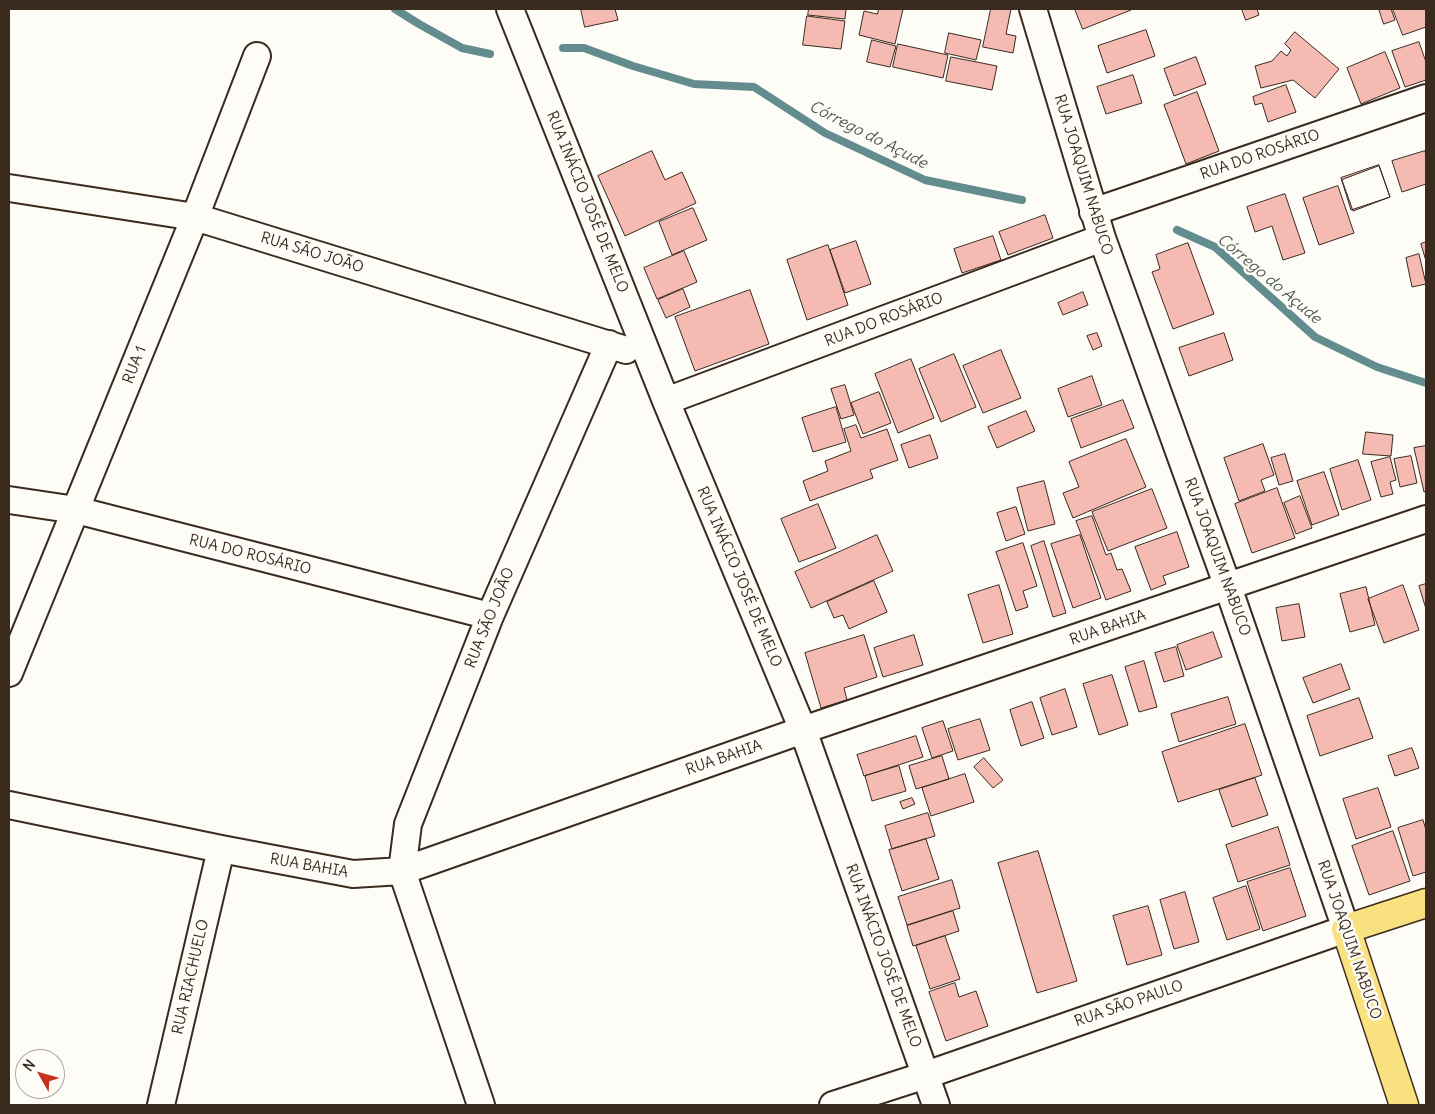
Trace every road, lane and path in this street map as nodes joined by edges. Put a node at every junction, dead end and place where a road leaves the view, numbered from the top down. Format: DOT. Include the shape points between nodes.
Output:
graph roads {
  1 [pos="510,9"];
  2 [pos="1033,9"];
  3 [pos="257,56"];
  4 [pos="1426,98"];
  5 [pos="9,188"];
  6 [pos="1093,212"];
  7 [pos="195,217"];
  8 [pos="1102,238"];
  9 [pos="609,344"];
  10 [pos="648,357"];
  11 [pos="666,402"];
  12 [pos="9,500"];
  13 [pos="76,510"];
  14 [pos="1426,519"];
  15 [pos="1228,587"];
  16 [pos="490,616"];
  17 [pos="9,673"];
  18 [pos="803,730"];
  19 [pos="9,805"];
  20 [pos="220,849"];
  21 [pos="402,871"];
  22 [pos="1426,903"];
  23 [pos="1346,929"];
  24 [pos="926,1075"];
  25 [pos="160,1105"];
  26 [pos="481,1105"];
  27 [pos="833,1105"];
  28 [pos="936,1105"];
  29 [pos="1404,1105"];
  1 -- 10 [label="street, RUA INÁCIO JOSÉ DE MELO"];
  2 -- 6 [label="street, RUA JOAQUIM NABUCO"];
  3 -- 7 [label="street, RUA 1"];
  4 -- 6 [label="street, RUA DO ROSÁRIO"];
  5 -- 7 [label="street, RUA SÃO JOÃO"];
  6 -- 8 [label="street, RUA JOAQUIM NABUCO"];
  7 -- 9 [label="street, RUA SÃO JOÃO"];
  7 -- 13 [label="street, RUA 1"];
  8 -- 11 [label="street, RUA DO ROSÁRIO"];
  8 -- 15 [label="street, RUA JOAQUIM NABUCO"];
  9 -- 10 [label="street, RUA SÃO JOÃO"];
  9 -- 16 [label="street, RUA SÃO JOÃO"];
  10 -- 11 [label="street, RUA INÁCIO JOSÉ DE MELO"];
  11 -- 18 [label="street, RUA INÁCIO JOSÉ DE MELO"];
  12 -- 13 [label="street, RUA DO ROSÁRIO"];
  13 -- 16 [label="street, RUA DO ROSÁRIO"];
  13 -- 17 [label="street, RUA 1"];
  14 -- 15 [label="street, RUA BAHIA"];
  15 -- 18 [label="street, RUA BAHIA"];
  15 -- 23 [label="street, RUA JOAQUIM NABUCO"];
  16 -- 21 [label="street, RUA SÃO JOÃO" via="408,824"];
  18 -- 21 [label="street, RUA BAHIA"];
  18 -- 24 [label="street, RUA INÁCIO JOSÉ DE MELO"];
  19 -- 20 [label="street, RUA BAHIA"];
  20 -- 21 [label="street, RUA BAHIA" via="353,874"];
  20 -- 25 [label="street, RUA RIACHUELO"];
  21 -- 26 [label="street"];
  22 -- 23 [label="main road, RUA SÃO PAULO"];
  23 -- 24 [label="street, RUA SÃO PAULO"];
  23 -- 29 [label="main road, RUA JOAQUIM NABUCO"];
  24 -- 27 [label="street, RUA SÃO PAULO"];
  24 -- 28 [label="street, RUA INÁCIO JOSÉ DE MELO"];
}
